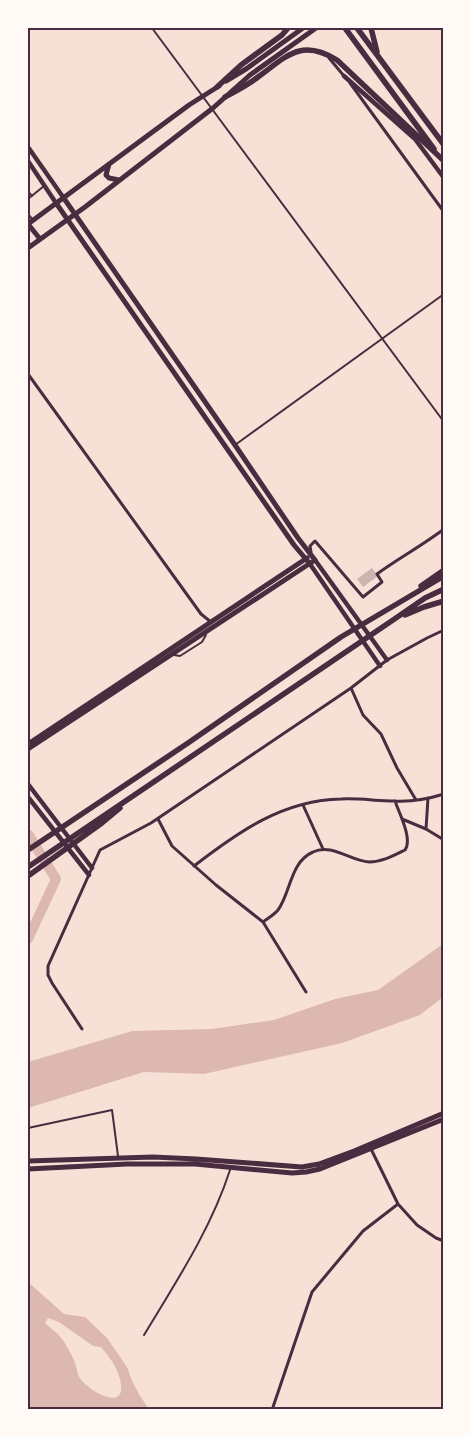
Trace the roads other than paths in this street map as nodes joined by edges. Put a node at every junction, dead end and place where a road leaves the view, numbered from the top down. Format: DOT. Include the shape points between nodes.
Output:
graph roads {
  1 [pos="152,28"];
  2 [pos="288,28"];
  3 [pos="304,28"];
  4 [pos="316,28"];
  5 [pos="346,28"];
  6 [pos="357,28"];
  7 [pos="371,28"];
  8 [pos="325,53"];
  9 [pos="377,54"];
  10 [pos="344,76"];
  11 [pos="217,87"];
  12 [pos="203,96"];
  13 [pos="225,97"];
  14 [pos="212,108"];
  15 [pos="444,145"];
  16 [pos="28,147"];
  17 [pos="28,161"];
  18 [pos="444,161"];
  19 [pos="109,163"];
  20 [pos="444,178"];
  21 [pos="120,180"];
  22 [pos="44,186"];
  23 [pos="28,190"];
  24 [pos="32,196"];
  25 [pos="63,198"];
  26 [pos="28,199"];
  27 [pos="56,203"];
  28 [pos="444,212"];
  29 [pos="28,214"];
  30 [pos="74,214"];
  31 [pos="67,220"];
  32 [pos="29,223"];
  33 [pos="40,239"];
  34 [pos="28,248"];
  35 [pos="444,294"];
  36 [pos="382,338"];
  37 [pos="28,374"];
  38 [pos="444,422"];
  39 [pos="235,445"];
  40 [pos="444,529"];
  41 [pos="312,555"];
  42 [pos="316,560"];
  43 [pos="308,562"];
  44 [pos="444,570"];
  45 [pos="444,576"];
  46 [pos="444,589"];
  47 [pos="444,601"];
  48 [pos="390,607"];
  49 [pos="394,620"];
  50 [pos="211,622"];
  51 [pos="444,630"];
  52 [pos="387,660"];
  53 [pos="380,666"];
  54 [pos="351,688"];
  55 [pos="28,744"];
  56 [pos="28,749"];
  57 [pos="28,784"];
  58 [pos="140,791"];
  59 [pos="444,794"];
  60 [pos="28,797"];
  61 [pos="428,798"];
  62 [pos="416,800"];
  63 [pos="395,801"];
  64 [pos="303,805"];
  65 [pos="158,818"];
  66 [pos="401,818"];
  67 [pos="426,829"];
  68 [pos="444,840"];
  69 [pos="323,849"];
  70 [pos="28,850"];
  71 [pos="194,866"];
  72 [pos="28,867"];
  73 [pos="92,868"];
  74 [pos="89,875"];
  75 [pos="28,876"];
  76 [pos="263,922"];
  77 [pos="306,992"];
  78 [pos="82,1029"];
  79 [pos="444,1113"];
  80 [pos="444,1119"];
  81 [pos="28,1128"];
  82 [pos="371,1149"];
  83 [pos="118,1158"];
  84 [pos="28,1161"];
  85 [pos="231,1167"];
  86 [pos="28,1169"];
  87 [pos="398,1204"];
  88 [pos="444,1241"];
  89 [pos="144,1335"];
  90 [pos="272,1410"];
  1 -- 12 [label="lane"];
  2 -- 11 [label="highway"];
  3 -- 11 [label="main road"];
  4 -- 13 [label="main road"];
  5 -- 18 [label="highway"];
  6 -- 9 [label="highway"];
  7 -- 9 [label="highway"];
  8 -- 10 [label="street"];
  8 -- 13 [label="highway" via="312,50 292,53"];
  8 -- 18 [label="highway" via="337,60"];
  9 -- 15 [label="highway"];
  10 -- 20 [label="street" via="415,139"];
  10 -- 28 [label="street"];
  11 -- 12 [label="main road"];
  12 -- 14 [label="lane"];
  12 -- 19 [label="main road"];
  13 -- 14 [label="main road"];
  14 -- 21 [label="main road"];
  14 -- 36 [label="lane"];
  16 -- 25 [label="street"];
  17 -- 22 [label="street"];
  19 -- 21 [label="main road" via="106,175"];
  19 -- 25 [label="main road"];
  21 -- 30 [label="main road"];
  22 -- 24 [label="lane"];
  22 -- 27 [label="street"];
  23 -- 24 [label="lane"];
  24 -- 26 [label="lane"];
  25 -- 27 [label="main road"];
  25 -- 30 [label="main road"];
  27 -- 31 [label="main road"];
  27 -- 32 [label="main road"];
  29 -- 32 [label="lane"];
  30 -- 31 [label="main road"];
  30 -- 39 [label="main road"];
  31 -- 33 [label="main road"];
  31 -- 43 [label="main road"];
  32 -- 33 [label="main road"];
  33 -- 34 [label="main road"];
  35 -- 36 [label="lane"];
  36 -- 38 [label="lane"];
  36 -- 39 [label="lane"];
  37 -- 50 [label="street" via="201,614"];
  39 -- 41 [label="main road"];
  40 -- 41 [label="street" via="377,574 382,582 363,597 315,541 310,546"];
  41 -- 42 [label="main road"];
  41 -- 43 [label="main road"];
  42 -- 43 [label="main road"];
  42 -- 52 [label="street"];
  43 -- 50 [label="main road"];
  43 -- 53 [label="street"];
  43 -- 56 [label="main road"];
  44 -- 48 [label="highway"];
  45 -- 48 [label="highway"];
  46 -- 49 [label="highway"];
  47 -- 49 [label="highway"];
  48 -- 70 [label="highway"];
  49 -- 58 [label="highway"];
  50 -- 55 [label="main road"];
  51 -- 52 [label="street"];
  52 -- 53 [label="street"];
  53 -- 54 [label="street"];
  54 -- 62 [label="street" via="363,715 381,734"];
  54 -- 65 [label="street"];
  57 -- 73 [label="street"];
  58 -- 72 [label="highway"];
  58 -- 75 [label="highway" via="102,823"];
  59 -- 61 [label="street"];
  60 -- 74 [label="street"];
  61 -- 62 [label="street"];
  61 -- 67 [label="street"];
  62 -- 63 [label="street"];
  63 -- 64 [label="street" via="339,799"];
  63 -- 66 [label="street"];
  64 -- 69 [label="street"];
  64 -- 71 [label="street" via="256,822"];
  65 -- 71 [label="street" via="172,846"];
  65 -- 73 [label="street" via="100,850"];
  66 -- 67 [label="street"];
  66 -- 69 [label="street" via="408,844 405,850 387,859 362,861"];
  67 -- 68 [label="street"];
  69 -- 76 [label="street" via="304,859 292,876 279,908"];
  71 -- 76 [label="street"];
  73 -- 74 [label="street"];
  74 -- 78 [label="street" via="48,966 52,983"];
  76 -- 77 [label="street"];
  79 -- 83 [label="main road" via="354,1151 302,1167 196,1159"];
  80 -- 82 [label="main road"];
  81 -- 83 [label="lane" via="112,1110"];
  82 -- 85 [label="main road" via="306,1172"];
  82 -- 87 [label="street"];
  83 -- 84 [label="main road"];
  85 -- 86 [label="main road" via="127,1164"];
  85 -- 89 [label="lane" via="223,1193 190,1258"];
  87 -- 88 [label="street" via="417,1225"];
  87 -- 90 [label="street" via="363,1231 312,1292"];
}
